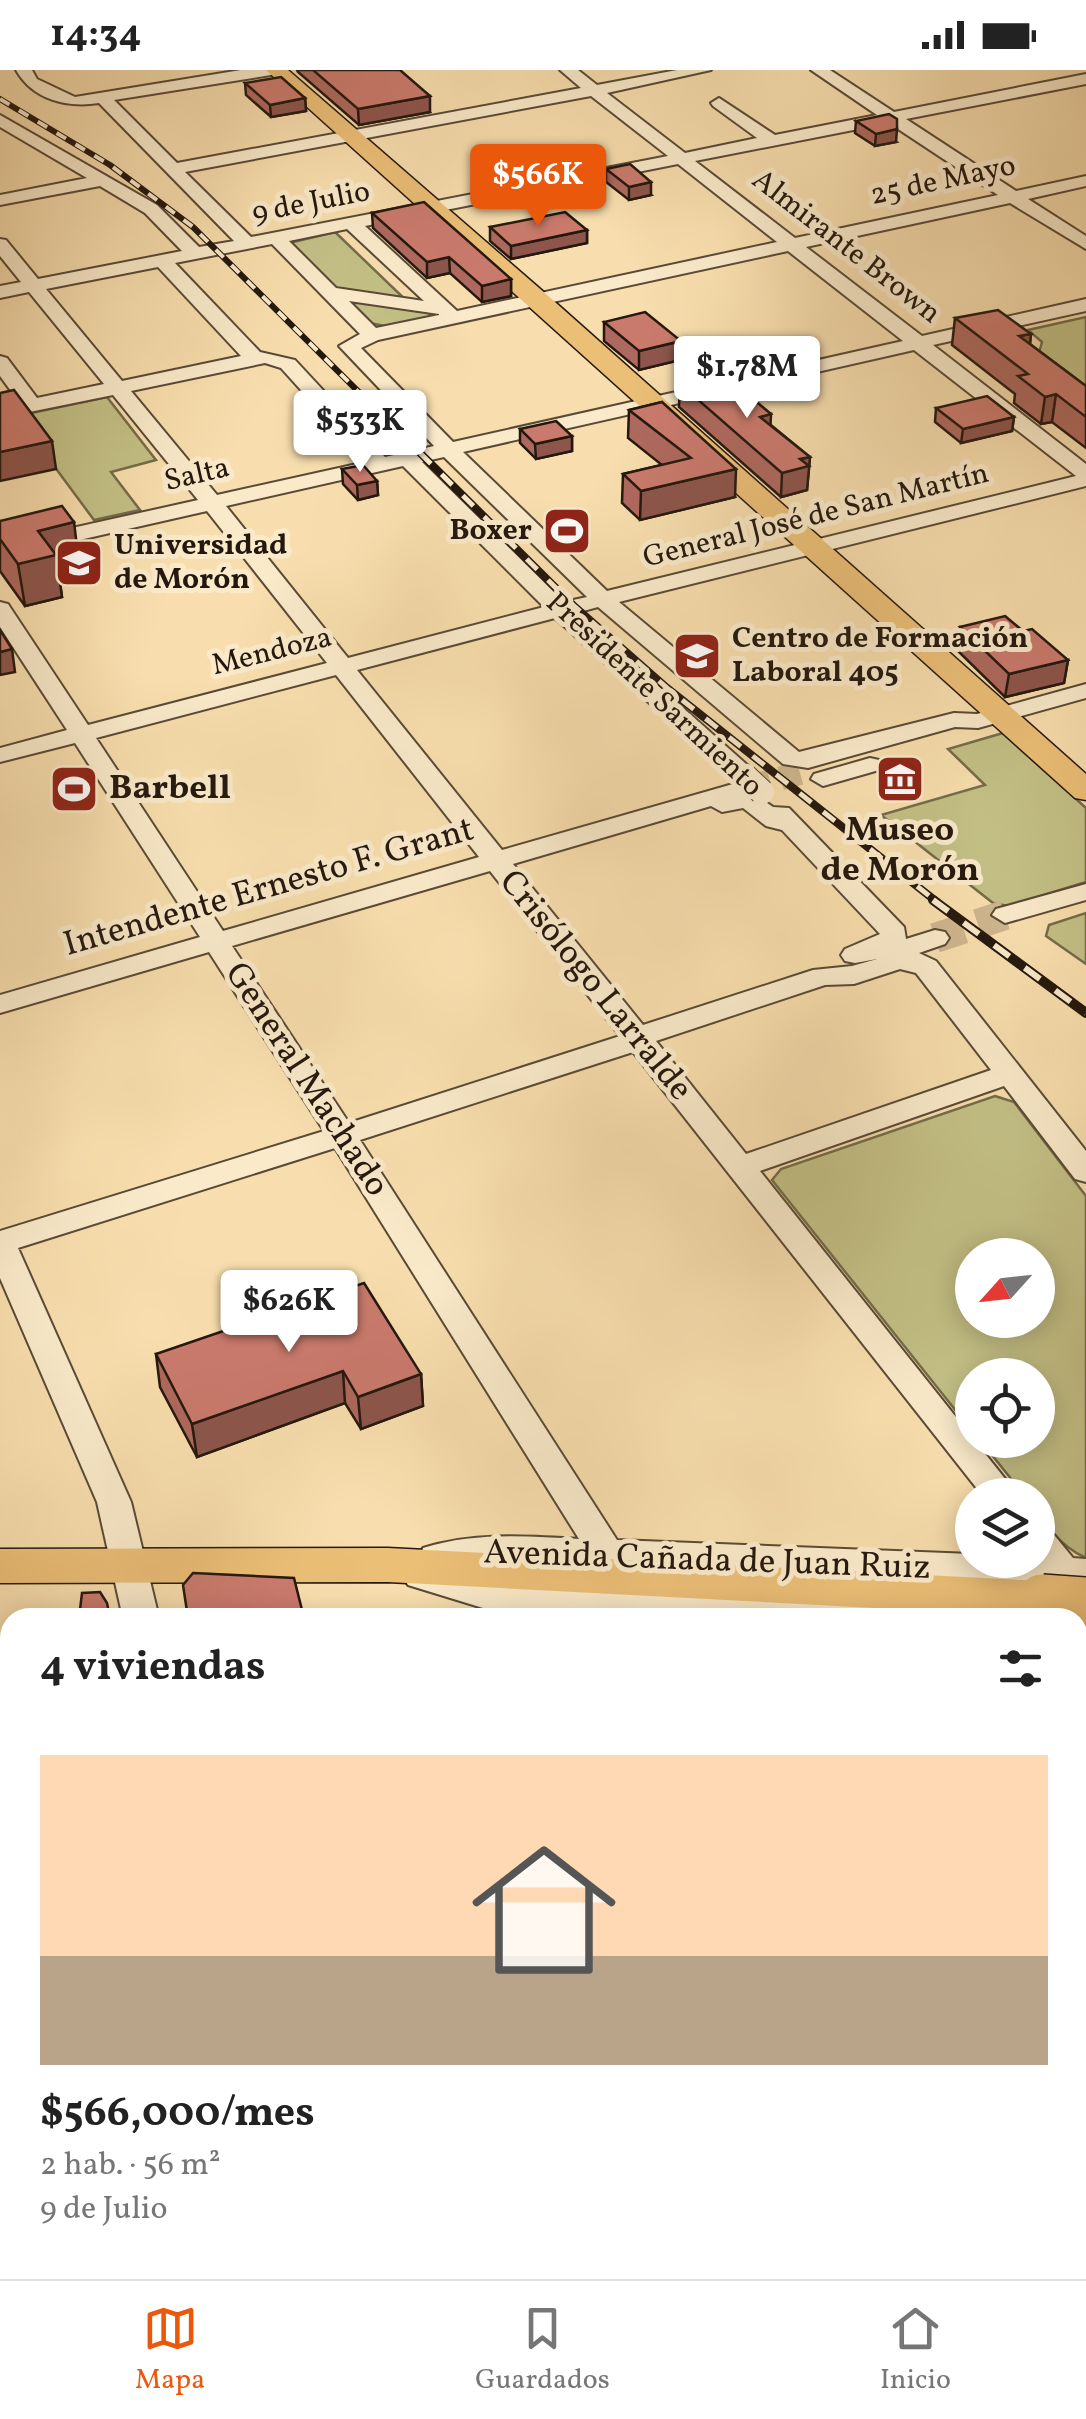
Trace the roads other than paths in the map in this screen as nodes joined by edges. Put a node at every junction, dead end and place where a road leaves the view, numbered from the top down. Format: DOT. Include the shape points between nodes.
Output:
graph roads {
  1 [pos="274,70"];
  2 [pos="568,70"];
  3 [pos="703,70"];
  4 [pos="819,70"];
  5 [pos="18,73"];
  6 [pos="1086,79"];
  7 [pos="594,90"];
  8 [pos="102,98"];
  9 [pos="719,103"];
  10 [pos="892,117"];
  11 [pos="0,120"];
  12 [pos="350,135"];
  13 [pos="772,141"];
  14 [pos="682,158"];
  15 [pos="172,169"];
  16 [pos="106,180"];
  17 [pos="1086,181"];
  18 [pos="1014,197"];
  19 [pos="0,200"];
  20 [pos="430,207"];
  21 [pos="350,224"];
  22 [pos="276,238"];
  23 [pos="0,244"];
  24 [pos="247,244"];
  25 [pos="793,244"];
  26 [pos="1086,244"];
  27 [pos="195,254"];
  28 [pos="162,260"];
  29 [pos="34,286"];
  30 [pos="0,292"];
  31 [pos="331,294"];
  32 [pos="538,299"];
  33 [pos="1086,305"];
  34 [pos="448,313"];
  35 [pos="372,335"];
  36 [pos="921,343"];
  37 [pos="350,349"];
  38 [pos="253,357"];
  39 [pos="0,362"];
  40 [pos="117,387"];
  41 [pos="653,402"];
  42 [pos="32,405"];
  43 [pos="0,412"];
  44 [pos="447,448"];
  45 [pos="407,458"];
  46 [pos="380,464"];
  47 [pos="1086,477"];
  48 [pos="212,503"];
  49 [pos="815,547"];
  50 [pos="0,551"];
  51 [pos="603,600"];
  52 [pos="0,609"];
  53 [pos="560,610"];
  54 [pos="341,668"];
  55 [pos="1086,691"];
  56 [pos="990,718"];
  57 [pos="82,734"];
  58 [pos="0,756"];
  59 [pos="746,780"];
  60 [pos="1086,792"];
  61 [pos="792,825"];
  62 [pos="498,860"];
  63 [pos="1086,895"];
  64 [pos="1006,915"];
  65 [pos="1030,936"];
  66 [pos="935,938"];
  67 [pos="217,943"];
  68 [pos="896,949"];
  69 [pos="822,976"];
  70 [pos="0,1004"];
  71 [pos="637,1040"];
  72 [pos="1010,1074"];
  73 [pos="343,1137"];
  74 [pos="740,1167"];
  75 [pos="1086,1172"];
  76 [pos="0,1243"];
  77 [pos="987,1478"];
  78 [pos="608,1555"];
  79 [pos="388,1565"];
  80 [pos="0,1566"];
  81 [pos="131,1568"];
  82 [pos="1055,1568"];
  83 [pos="1077,1604"];
  84 [pos="139,1608"];
  85 [pos="765,1608"];
  1 -- 8 [label="street"];
  1 -- 12 [label="main road"];
  2 -- 7 [label="street, Almirante Brown"];
  3 -- 7 [label="street"];
  4 -- 10 [label="street"];
  5 -- 8 [label="street" via="62,100"];
  6 -- 10 [label="street, 9 de Julio"];
  7 -- 12 [label="street"];
  7 -- 14 [label="street, Almirante Brown"];
  8 -- 15 [label="street"];
  9 -- 13 [label="street"];
  10 -- 13 [label="street, 9 de Julio"];
  10 -- 18 [label="street"];
  11 -- 16 [label="street"];
  12 -- 15 [label="street"];
  12 -- 20 [label="main road"];
  13 -- 14 [label="street, 9 de Julio"];
  14 -- 20 [label="street, 9 de Julio"];
  14 -- 25 [label="street, Almirante Brown"];
  15 -- 24 [label="street"];
  16 -- 19 [label="street"];
  16 -- 27 [label="street" via="158,215"];
  17 -- 18 [label="street, 25 de Mayo"];
  18 -- 25 [label="street, 25 de Mayo"];
  18 -- 26 [label="street"];
  20 -- 21 [label="street, 9 de Julio"];
  20 -- 32 [label="main road"];
  21 -- 22 [label="street, 9 de Julio"];
  21 -- 34 [label="street"];
  22 -- 24 [label="street, 9 de Julio"];
  22 -- 31 [label="street"];
  23 -- 29 [label="street, Crisólogo Larralde"];
  24 -- 27 [label="street, 9 de Julio"];
  25 -- 32 [label="street, 25 de Mayo"];
  25 -- 36 [label="street, Almirante Brown"];
  27 -- 28 [label="street, 9 de Julio"];
  28 -- 29 [label="street, 9 de Julio"];
  28 -- 38 [label="street"];
  29 -- 30 [label="street, 9 de Julio"];
  29 -- 40 [label="street, Crisólogo Larralde"];
  31 -- 34 [label="street"];
  31 -- 35 [label="street"];
  32 -- 34 [label="street, 25 de Mayo"];
  32 -- 41 [label="main road"];
  33 -- 36 [label="street, Salta"];
  34 -- 35 [label="street, 25 de Mayo"];
  35 -- 37 [label="street, 25 de Mayo"];
  36 -- 41 [label="street, Salta"];
  36 -- 47 [label="street, Almirante Brown"];
  37 -- 44 [label="street, Presidente Sarmiento"];
  38 -- 40 [label="street"];
  38 -- 46 [label="street" via="288,364"];
  39 -- 42 [label="street"];
  40 -- 42 [label="street"];
  40 -- 48 [label="street, Crisólogo Larralde"];
  41 -- 44 [label="street, Salta"];
  41 -- 49 [label="main road"];
  42 -- 43 [label="street"];
  44 -- 45 [label="street, Salta"];
  44 -- 51 [label="street, Presidente Sarmiento"];
  45 -- 46 [label="street, Salta"];
  45 -- 53 [label="street, Presidente Sarmiento"];
  46 -- 48 [label="street, Salta"];
  47 -- 49 [label="street, General José de San Martín"];
  48 -- 50 [label="street, Salta"];
  48 -- 54 [label="street, Crisólogo Larralde"];
  49 -- 51 [label="street, General José de San Martín"];
  49 -- 56 [label="main road"];
  51 -- 53 [label="street, General José de San Martín"];
  51 -- 56 [label="street, Presidente Sarmiento" via="808,771 965,736"];
  52 -- 57 [label="street, General Machado"];
  53 -- 54 [label="street, Mendoza"];
  53 -- 59 [label="street, Presidente Sarmiento"];
  54 -- 57 [label="street, Mendoza"];
  54 -- 62 [label="street, Crisólogo Larralde"];
  55 -- 56 [label="street"];
  56 -- 60 [label="main road"];
  57 -- 58 [label="street, Mendoza"];
  57 -- 67 [label="street, General Machado"];
  59 -- 61 [label="street, Presidente Sarmiento"];
  59 -- 62 [label="street, Intendente Ernesto F. Grant"];
  61 -- 62 [label="street, Intendente Ernesto F. Grant" via="740,800 541,857"];
  61 -- 68 [label="street, Presidente Sarmiento" via="891,929"];
  62 -- 67 [label="street, Intendente Ernesto F. Grant"];
  62 -- 71 [label="street, Crisólogo Larralde"];
  63 -- 64 [label="street"];
  63 -- 65 [label="street" via="1034,915"];
  66 -- 69 [label="street"];
  67 -- 70 [label="street, Intendente Ernesto F. Grant"];
  67 -- 73 [label="street, General Machado"];
  68 -- 69 [label="street" via="854,974"];
  68 -- 72 [label="street, Presidente Sarmiento" via="926,968"];
  69 -- 71 [label="street"];
  71 -- 73 [label="street"];
  71 -- 74 [label="street, Crisólogo Larralde"];
  72 -- 74 [label="street"];
  72 -- 75 [label="street, Presidente Sarmiento"];
  73 -- 76 [label="street"];
  73 -- 78 [label="street, General Machado"];
  74 -- 77 [label="street, Crisólogo Larralde"];
  76 -- 81 [label="street" via="114,1502"];
  78 -- 79 [label="street, Avenida Cañada de Juan Ruiz" via="499,1549"];
  78 -- 83 [label="street, Avenida Cañada de Juan Ruiz"];
  79 -- 81 [label="main road, Avenida Cañada de Juan Ruiz"];
  79 -- 83 [label="main road, Avenida Cañada de Juan Ruiz"];
  79 -- 85 [label="street, Avenida Cañada de Juan Ruiz" via="483,1594"];
  80 -- 81 [label="main road, Avenida Cañada de Juan Ruiz"];
  81 -- 84 [label="street"];
  82 -- 83 [label="street"];
}
